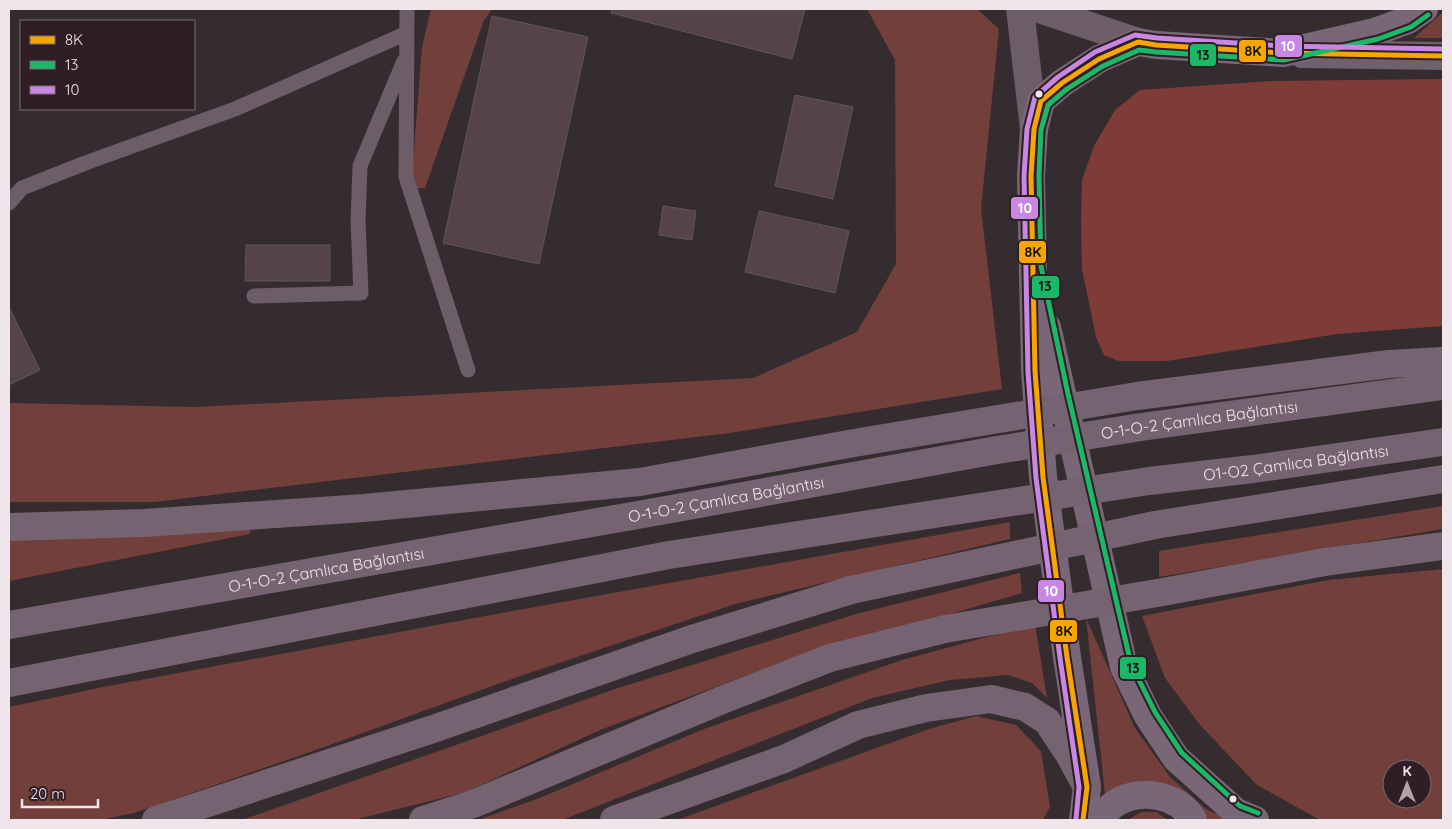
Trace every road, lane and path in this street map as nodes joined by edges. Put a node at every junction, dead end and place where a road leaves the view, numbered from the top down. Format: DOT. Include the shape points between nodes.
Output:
graph roads {
  1 [pos="407,9"];
  2 [pos="1020,9"];
  3 [pos="1039,9"];
  4 [pos="1424,9"];
  5 [pos="407,33"];
  6 [pos="1138,42"];
  7 [pos="1284,53"];
  8 [pos="407,56"];
  9 [pos="1443,56"];
  10 [pos="1034,129"];
  11 [pos="9,203"];
  12 [pos="1034,267"];
  13 [pos="254,296"];
  14 [pos="1443,362"];
  15 [pos="468,370"];
  16 [pos="1443,386"];
  17 [pos="1443,442"];
  18 [pos="1443,479"];
  19 [pos="9,527"];
  20 [pos="1443,546"];
  21 [pos="9,625"];
  22 [pos="9,683"];
  23 [pos="1087,788"];
  24 [pos="156,820"];
  25 [pos="423,820"];
  26 [pos="614,820"];
  27 [pos="1082,820"];
  28 [pos="1099,820"];
  29 [pos="1193,820"];
  30 [pos="1255,820"];
  1 -- 5 [label="lane"];
  2 -- 10 [label="street"];
  3 -- 6 [label="street"];
  4 -- 7 [label="main road" via="1408,20 1374,32"];
  5 -- 8 [label="lane"];
  5 -- 11 [label="lane" via="235,109 22,188"];
  6 -- 7 [label="main road"];
  6 -- 10 [label="main road" via="1099,59 1041,100"];
  7 -- 9 [label="main road"];
  8 -- 13 [label="lane" via="360,166 361,293"];
  8 -- 15 [label="lane" via="406,178"];
  10 -- 12 [label="main road" via="1031,176"];
  12 -- 23 [label="main road" via="1035,371 1043,477"];
  12 -- 30 [label="main road" via="1124,667 1148,716 1176,758 1236,812"];
  14 -- 19 [label="highway" via="1389,364 1137,396 640,482 364,508 144,523"];
  16 -- 21 [label="highway, O-1-O-2 Çamlıca Bağlantısı" via="997,450"];
  17 -- 22 [label="highway, O1-O2 Çamlıca Bağlantısı" via="1149,481 669,555"];
  18 -- 24 [label="highway" via="1155,525 851,590 692,639"];
  20 -- 25 [label="highway" via="1325,562 945,629 830,658 473,804"];
  23 -- 26 [label="highway" via="1046,721 1025,707 991,699 926,708 858,726 784,759"];
  23 -- 27 [label="main road"];
  28 -- 29 [label="main road" via="1114,804 1143,794 1176,802"];
}
